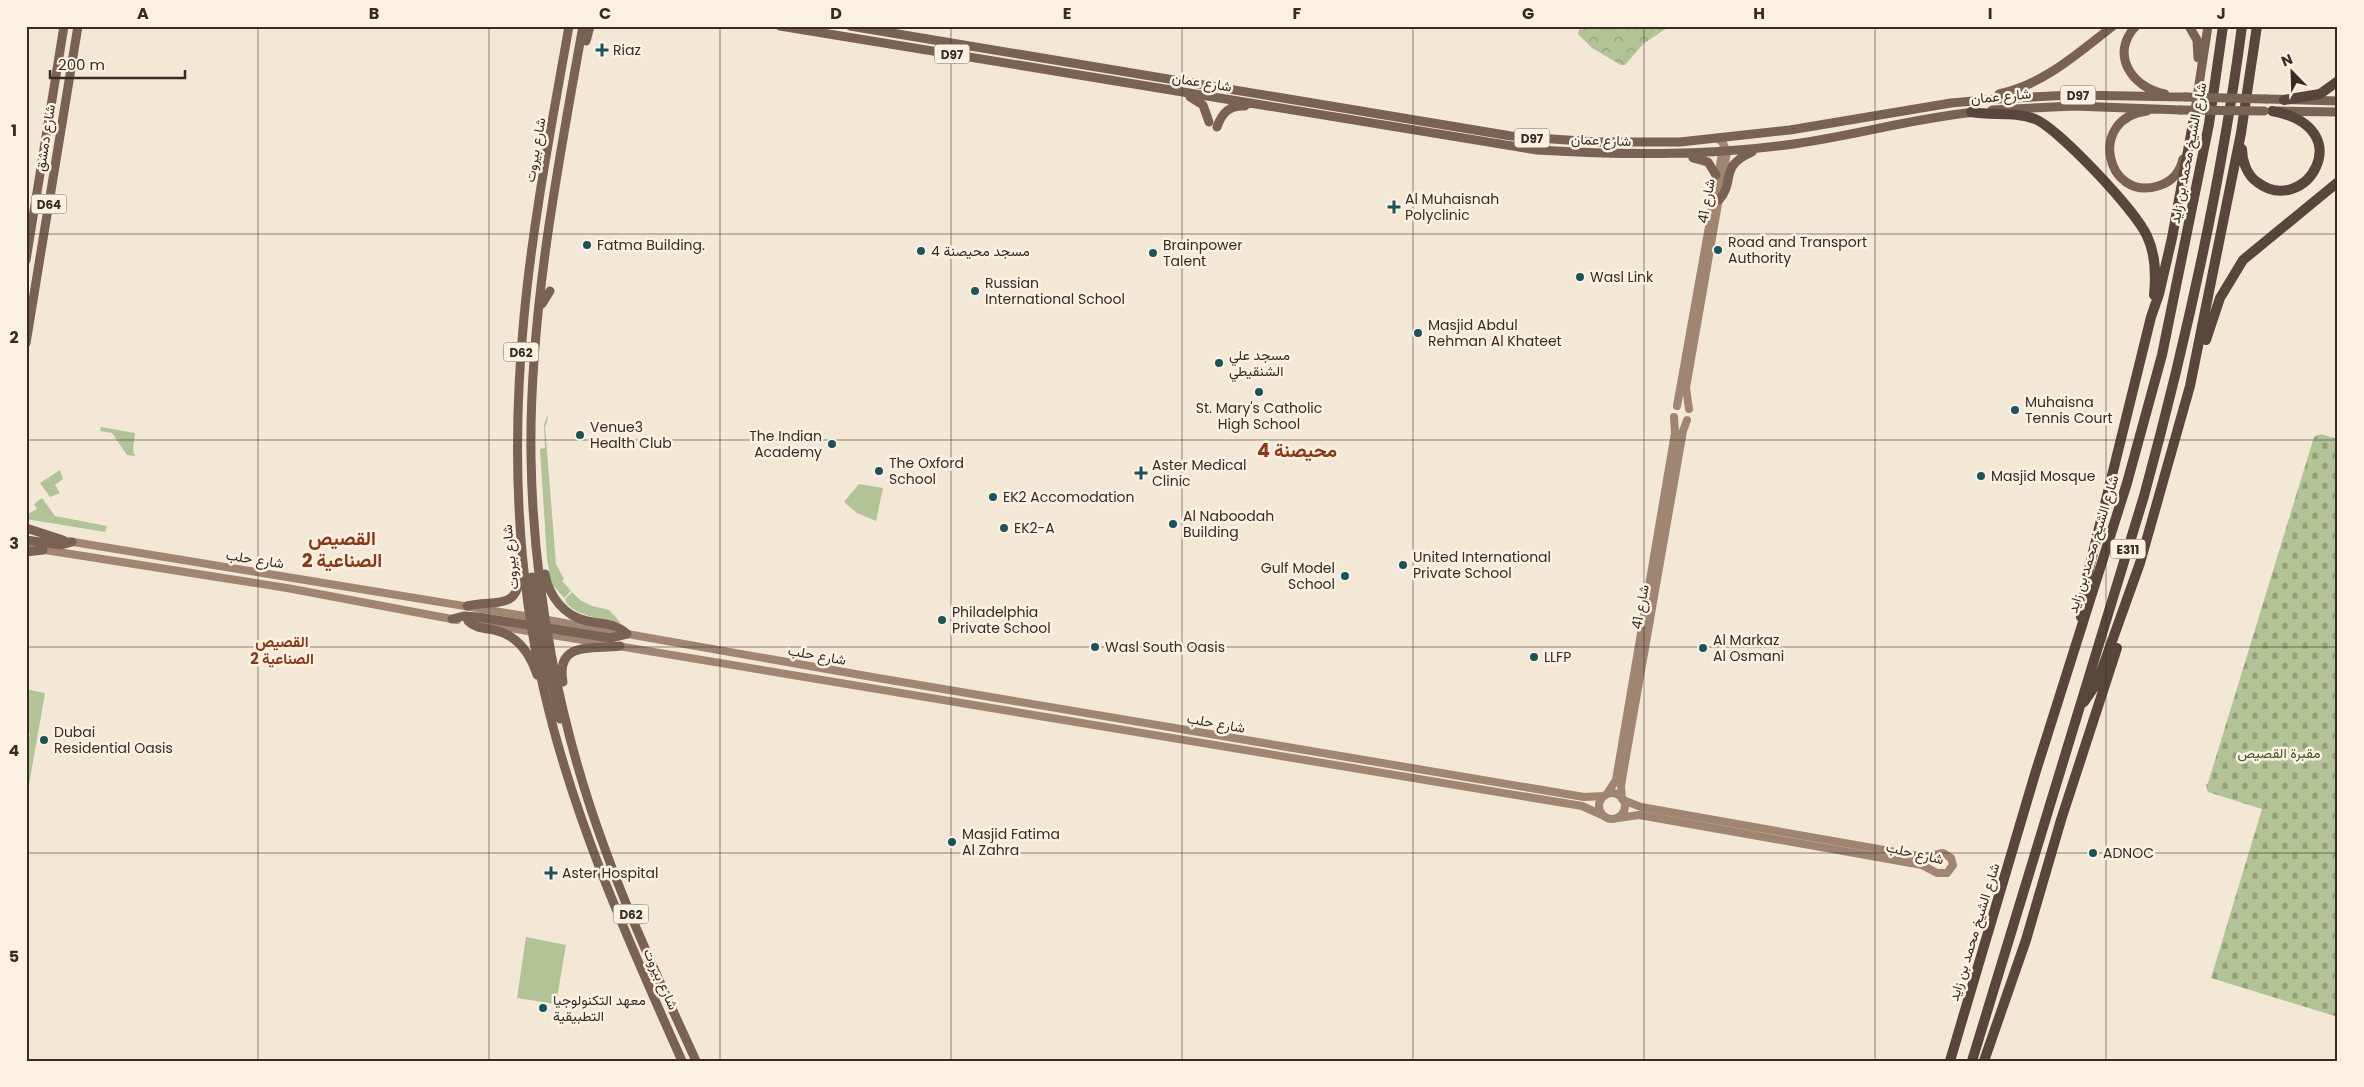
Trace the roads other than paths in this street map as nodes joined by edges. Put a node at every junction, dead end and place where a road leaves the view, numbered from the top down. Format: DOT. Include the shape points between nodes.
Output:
graph roads {
  1 [pos="64,26"];
  2 [pos="78,26"];
  3 [pos="565,26"];
  4 [pos="570,26"];
  5 [pos="577,26"];
  6 [pos="583,26"];
  7 [pos="590,26"];
  8 [pos="780,26"];
  9 [pos="850,26"];
  10 [pos="2113,26"];
  11 [pos="2136,26"];
  12 [pos="2189,26"];
  13 [pos="2208,26"];
  14 [pos="2223,26"];
  15 [pos="2242,26"];
  16 [pos="2257,26"];
  17 [pos="2264,26"];
  18 [pos="568,38"];
  19 [pos="2253,60"];
  20 [pos="577,61"];
  21 [pos="2200,78"];
  22 [pos="2338,81"];
  23 [pos="1166,90"];
  24 [pos="2184,97"];
  25 [pos="1212,98"];
  26 [pos="570,100"];
  27 [pos="2284,100"];
  28 [pos="1971,101"];
  29 [pos="2338,101"];
  30 [pos="1273,107"];
  31 [pos="2167,109"];
  32 [pos="2268,111"];
  33 [pos="1971,112"];
  34 [pos="2338,112"];
  35 [pos="2194,118"];
  36 [pos="1432,122"];
  37 [pos="2242,133"];
  38 [pos="1722,147"];
  39 [pos="1762,148"];
  40 [pos="1664,155"];
  41 [pos="1716,175"];
  42 [pos="2338,182"];
  43 [pos="1719,200"];
  44 [pos="552,213"];
  45 [pos="559,228"];
  46 [pos="26,260"];
  47 [pos="550,291"];
  48 [pos="540,306"];
  49 [pos="2151,317"];
  50 [pos="26,343"];
  51 [pos="2190,386"];
  52 [pos="1677,406"];
  53 [pos="1689,409"];
  54 [pos="1674,417"];
  55 [pos="1687,420"];
  56 [pos="520,524"];
  57 [pos="26,528"];
  58 [pos="26,532"];
  59 [pos="26,540"];
  60 [pos="68,541"];
  61 [pos="26,547"];
  62 [pos="43,550"];
  63 [pos="537,550"];
  64 [pos="26,552"];
  65 [pos="2140,563"];
  66 [pos="308,581"];
  67 [pos="287,588"];
  68 [pos="467,606"];
  69 [pos="452,619"];
  70 [pos="468,621"];
  71 [pos="540,626"];
  72 [pos="627,634"];
  73 [pos="2079,636"];
  74 [pos="620,646"];
  75 [pos="545,693"];
  76 [pos="2081,704"];
  77 [pos="573,746"];
  78 [pos="1606,795"];
  79 [pos="1623,799"];
  80 [pos="1602,815"];
  81 [pos="1618,818"];
  82 [pos="682,1061"];
  83 [pos="696,1061"];
  84 [pos="1950,1061"];
  85 [pos="1972,1061"];
  86 [pos="1984,1061"];
  1 -- 46 [label="main road, شارع دمشق / D64"];
  2 -- 50 [label="main road, شارع دمشق / D64"];
  3 -- 18 [label="main road"];
  4 -- 18 [label="main road, شارع بيروت / D62"];
  5 -- 26 [label="main road" via="568,82"];
  6 -- 20 [label="main road, شارع بيروت / D62"];
  7 -- 20 [label="main road"];
  8 -- 23 [label="main road, شارع عمان / D97"];
  9 -- 36 [label="main road, شارع عمان / D97"];
  10 -- 28 [label="main road" via="2038,81 2014,91"];
  11 -- 24 [label="main road" via="2125,51 2131,74 2147,88"];
  12 -- 21 [label="main road" via="2197,40"];
  13 -- 21 [label="main road"];
  14 -- 73 [label="highway, شارع الشيخ محمد بن زايد / E311" via="2209,124 2162,355 2127,483"];
  15 -- 76 [label="highway, E311" via="2222,154 2178,368 2144,496"];
  16 -- 19 [label="highway"];
  17 -- 19 [label="highway"];
  18 -- 56 [label="main road, شارع بيروت / D62" via="534,236 524,316 518,423"];
  19 -- 37 [label="highway"];
  20 -- 26 [label="main road, شارع بيروت / D62"];
  21 -- 35 [label="main road"];
  22 -- 27 [label="highway" via="2320,94"];
  23 -- 25 [label="main road, شارع عمان / D97"];
  23 -- 30 [label="main road" via="1201,102 1213,125 1232,107"];
  24 -- 27 [label="main road, شارع عمان / D97, bridge"];
  24 -- 28 [label="main road, شارع عمان / D97" via="2072,95"];
  25 -- 30 [label="main road, شارع عمان / D97"];
  25 -- 36 [label="main road" via="1223,93 1386,120"];
  26 -- 44 [label="main road, شارع بيروت / D62"];
  27 -- 29 [label="main road, شارع عمان / D97"];
  28 -- 38 [label="main road, شارع عمان / D97" via="1734,137"];
  30 -- 40 [label="main road, شارع عمان / D97" via="1523,149"];
  31 -- 32 [label="main road, شارع عمان / D97, bridge"];
  31 -- 33 [label="main road, شارع عمان / D97" via="2074,106"];
  31 -- 35 [label="main road" via="2132,115 2120,123 2111,137 2110,161 2118,175 2131,184 2155,187 2176,174"];
  32 -- 34 [label="main road, شارع عمان / D97"];
  32 -- 37 [label="highway" via="2300,119 2314,132 2320,150 2319,160 2304,183 2288,190 2259,184 2251,177 2243,161"];
  33 -- 39 [label="main road, شارع عمان / D97"];
  33 -- 49 [label="highway" via="2014,114 2042,123 2058,134 2130,211 2147,235 2154,256 2156,271"];
  35 -- 49 [label="highway" via="2172,238"];
  36 -- 38 [label="main road, شارع عمان / D97" via="1511,136"];
  37 -- 51 [label="highway"];
  38 -- 39 [label="main road, شارع عمان / D97"];
  38 -- 40 [label="main road, شارع عمان / D97"];
  38 -- 41 [label="street, شارع 41"];
  38 -- 43 [label="street, شارع 41"];
  39 -- 43 [label="main road" via="1734,164"];
  40 -- 41 [label="main road" via="1672,159 1704,159"];
  41 -- 52 [label="street, شارع 41"];
  42 -- 51 [label="highway" via="2253,250 2234,272 2220,298"];
  43 -- 53 [label="street, شارع 41" via="1686,388"];
  44 -- 45 [label="main road"];
  44 -- 48 [label="main road, شارع بيروت / D62"];
  47 -- 48 [label="main road"];
  48 -- 63 [label="main road, شارع بيروت / D62" via="531,456"];
  49 -- 73 [label="highway" via="2084,592"];
  51 -- 65 [label="highway"];
  52 -- 53 [label="street" via="1684,405"];
  52 -- 54 [label="street"];
  53 -- 55 [label="street"];
  54 -- 55 [label="street" via="1680,422"];
  54 -- 78 [label="street, شارع 41" via="1673,447 1616,780"];
  55 -- 79 [label="street, شارع 41" via="1624,768"];
  56 -- 68 [label="main road" via="517,539 520,578 515,593 504,602"];
  56 -- 71 [label="main road, شارع بيروت / D62"];
  57 -- 60 [label="main road"];
  58 -- 60 [label="street, شارع حلب"];
  59 -- 60 [label="main road" via="61,545"];
  60 -- 66 [label="street, شارع حلب"];
  61 -- 62 [label="street, شارع حلب"];
  62 -- 64 [label="main road"];
  62 -- 67 [label="street, شارع حلب"];
  63 -- 71 [label="main road, شارع بيروت / D62"];
  63 -- 72 [label="main road" via="549,589 560,605 577,618 616,626"];
  65 -- 76 [label="highway" via="2097,683"];
  65 -- 86 [label="highway" via="2121,637 2026,940"];
  66 -- 67 [label="street" via="308,589"];
  66 -- 68 [label="street, شارع حلب"];
  67 -- 69 [label="street, شارع حلب"];
  68 -- 71 [label="street, شارع حلب"];
  69 -- 70 [label="street, شارع حلب"];
  69 -- 71 [label="main road" via="470,616"];
  70 -- 71 [label="street, شارع حلب"];
  70 -- 75 [label="main road" via="476,627 504,633 521,644"];
  71 -- 72 [label="main road" via="610,638"];
  71 -- 74 [label="street, شارع حلب"];
  71 -- 75 [label="main road, شارع بيروت / D62"];
  71 -- 77 [label="main road" via="562,724"];
  72 -- 78 [label="street, شارع حلب" via="1584,797"];
  73 -- 84 [label="highway, شارع الشيخ محمد بن زايد / E311"];
  74 -- 77 [label="main road" via="582,648 573,652 565,662 562,677"];
  74 -- 80 [label="street, شارع حلب" via="1573,804"];
  75 -- 82 [label="main road, شارع بيروت / D62" via="566,773 601,873"];
  76 -- 85 [label="highway, E311"];
  77 -- 83 [label="main road, شارع بيروت / D62" via="615,876"];
  78 -- 79 [label="street" via="1617,794"];
  78 -- 80 [label="street" via="1598,805"];
  79 -- 81 [label="street" via="1624,810"];
  79 -- 81 [label="street, شارع حلب" via="1642,807 1924,857 1943,853 1951,858 1953,865 1947,873 1940,874 1922,865 1639,815"];
  80 -- 81 [label="street"];
}
